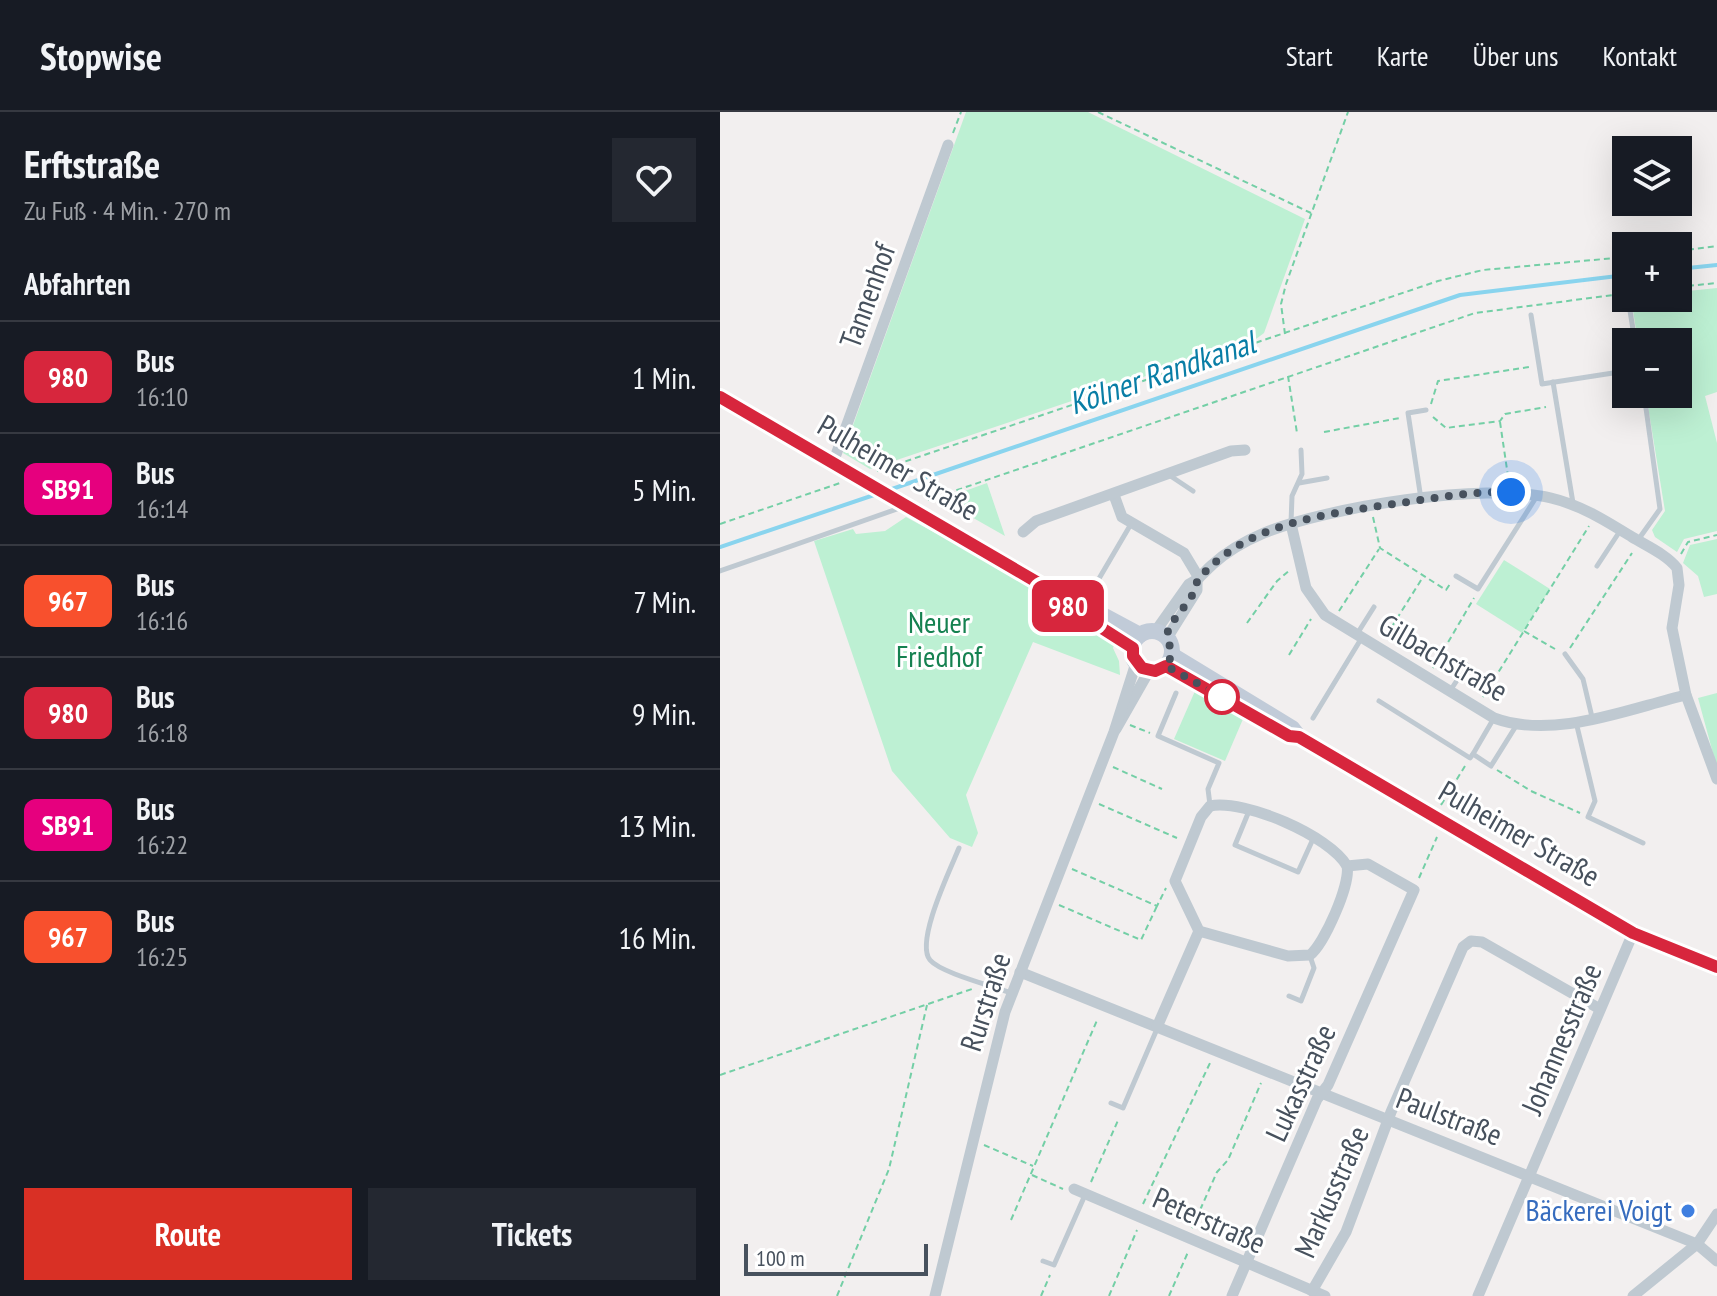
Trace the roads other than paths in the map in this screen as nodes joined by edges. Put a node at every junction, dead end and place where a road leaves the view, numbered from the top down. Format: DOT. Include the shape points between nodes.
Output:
graph roads {
  1 [pos="948,145"];
  2 [pos="1531,315"];
  3 [pos="1612,373"];
  4 [pos="1553,382"];
  5 [pos="720,397"];
  6 [pos="1646,408"];
  7 [pos="1426,410"];
  8 [pos="1245,450"];
  9 [pos="1301,450"];
  10 [pos="833,463"];
  11 [pos="1169,475"];
  12 [pos="1327,478"];
  13 [pos="1298,483"];
  14 [pos="1193,491"];
  15 [pos="1114,495"];
  16 [pos="1537,495"];
  17 [pos="1422,500"];
  18 [pos="914,504"];
  19 [pos="1573,504"];
  20 [pos="1132,523"];
  21 [pos="1291,524"];
  22 [pos="1620,530"];
  23 [pos="1023,532"];
  24 [pos="1638,541"];
  25 [pos="1597,566"];
  26 [pos="720,571"];
  27 [pos="1456,576"];
  28 [pos="1198,579"];
  29 [pos="1097,582"];
  30 [pos="1374,607"];
  31 [pos="1359,637"];
  32 [pos="1147,648"];
  33 [pos="1565,654"];
  34 [pos="1169,660"];
  35 [pos="1467,665"];
  36 [pos="1450,692"];
  37 [pos="1176,693"];
  38 [pos="1686,695"];
  39 [pos="1379,701"];
  40 [pos="1592,717"];
  41 [pos="1313,718"];
  42 [pos="1494,718"];
  43 [pos="1576,721"];
  44 [pos="1517,725"];
  45 [pos="1472,756"];
  46 [pos="1717,779"];
  47 [pos="1210,806"];
  48 [pos="1250,809"];
  49 [pos="1313,839"];
  50 [pos="1643,843"];
  51 [pos="959,848"];
  52 [pos="1347,866"];
  53 [pos="1199,931"];
  54 [pos="1633,933"];
  55 [pos="1310,955"];
  56 [pos="1717,967"];
  57 [pos="1020,972"];
  58 [pos="1012,993"];
  59 [pos="1289,996"];
  60 [pos="1600,1009"];
  61 [pos="1157,1027"];
  62 [pos="1322,1093"];
  63 [pos="1111,1103"];
  64 [pos="1390,1120"];
  65 [pos="1529,1175"];
  66 [pos="1074,1189"];
  67 [pos="1086,1194"];
  68 [pos="1717,1214"];
  69 [pos="1697,1244"];
  70 [pos="1043,1261"];
  71 [pos="1717,1261"];
  72 [pos="1246,1265"];
  73 [pos="1312,1291"];
  74 [pos="935,1296"];
  75 [pos="1232,1296"];
  76 [pos="1325,1296"];
  77 [pos="1478,1296"];
  78 [pos="1633,1296"];
  1 -- 10 [label="street, Tannenhof"];
  2 -- 4 [label="lane" via="1542,384"];
  3 -- 4 [label="lane"];
  4 -- 19 [label="lane"];
  5 -- 10 [label="main road, Pulheimer Straße"];
  6 -- 24 [label="lane" via="1660,509"];
  7 -- 17 [label="lane" via="1408,413"];
  8 -- 11 [label="street"];
  9 -- 13 [label="lane"];
  10 -- 18 [label="main road, Pulheimer Straße"];
  11 -- 14 [label="lane"];
  11 -- 15 [label="street"];
  12 -- 13 [label="lane"];
  13 -- 21 [label="lane"];
  15 -- 20 [label="street" via="1122,517"];
  15 -- 23 [label="street" via="1036,521"];
  16 -- 17 [label="street, Rurstraße" via="1511,492"];
  16 -- 19 [label="street, Rurstraße"];
  16 -- 27 [label="lane" via="1478,589"];
  17 -- 21 [label="street, Rurstraße"];
  18 -- 26 [label="lane"];
  18 -- 32 [label="main road, Pulheimer Straße"];
  19 -- 22 [label="street, Rurstraße"];
  20 -- 28 [label="street" via="1184,553"];
  20 -- 29 [label="lane"];
  21 -- 28 [label="street, Rurstraße" via="1245,542"];
  21 -- 31 [label="street, Gilbachstraße" via="1298,564 1318,608"];
  22 -- 24 [label="street, Rurstraße"];
  22 -- 25 [label="lane"];
  24 -- 38 [label="street, Rurstraße" via="1675,566 1679,585 1672,628"];
  28 -- 32 [label="street, Rurstraße" via="1189,584"];
  30 -- 31 [label="lane"];
  31 -- 36 [label="street, Gilbachstraße"];
  31 -- 41 [label="lane"];
  32 -- 34 [label="main road"];
  32 -- 34 [label="main road"];
  32 -- 57 [label="street, Rurstraße"];
  33 -- 40 [label="lane" via="1583,679"];
  34 -- 54 [label="main road, Pulheimer Straße" via="1289,736 1441,815"];
  35 -- 36 [label="lane"];
  36 -- 42 [label="street, Gilbachstraße"];
  37 -- 47 [label="lane" via="1158,736 1219,763 1208,789"];
  38 -- 40 [label="street, Gilbachstraße"];
  38 -- 46 [label="street"];
  39 -- 45 [label="lane"];
  40 -- 43 [label="street, Gilbachstraße"];
  42 -- 44 [label="street, Gilbachstraße"];
  42 -- 45 [label="lane"];
  43 -- 44 [label="street, Gilbachstraße"];
  43 -- 50 [label="lane" via="1595,801 1588,817"];
  44 -- 45 [label="lane" via="1491,766"];
  47 -- 48 [label="street"];
  47 -- 53 [label="street" via="1175,887"];
  48 -- 49 [label="street"];
  48 -- 49 [label="lane" via="1235,845 1298,872"];
  49 -- 52 [label="street"];
  51 -- 58 [label="lane" via="927,934 926,952 934,963"];
  52 -- 55 [label="street" via="1347,883"];
  52 -- 62 [label="street, Lukasstraße" via="1368,864 1414,890"];
  53 -- 55 [label="street" via="1288,956"];
  53 -- 61 [label="street"];
  54 -- 56 [label="main road, Pulheimer Straße"];
  54 -- 60 [label="street, Johannesstraße"];
  55 -- 59 [label="lane" via="1314,968 1301,1001"];
  57 -- 58 [label="street, Rurstraße"];
  57 -- 61 [label="street, Paulstraße"];
  58 -- 74 [label="street, Rurstraße"];
  60 -- 64 [label="street, Markusstraße" via="1488,945 1471,941 1457,960"];
  60 -- 65 [label="street, Johannesstraße"];
  61 -- 62 [label="street, Paulstraße"];
  61 -- 63 [label="lane" via="1123,1108"];
  62 -- 64 [label="street, Paulstraße"];
  62 -- 72 [label="street, Lukasstraße"];
  64 -- 65 [label="street, Paulstraße"];
  64 -- 73 [label="street, Markusstraße" via="1346,1232"];
  65 -- 69 [label="street, Paulstraße"];
  65 -- 77 [label="street, Johannesstraße"];
  66 -- 67 [label="street, Peterstraße"];
  67 -- 70 [label="lane" via="1054,1265"];
  67 -- 72 [label="street, Peterstraße"];
  68 -- 69 [label="street"];
  69 -- 71 [label="street, Paulstraße"];
  69 -- 78 [label="street"];
  72 -- 73 [label="street, Peterstraße"];
  72 -- 75 [label="street, Lukasstraße"];
  73 -- 76 [label="street, Peterstraße"];
}
